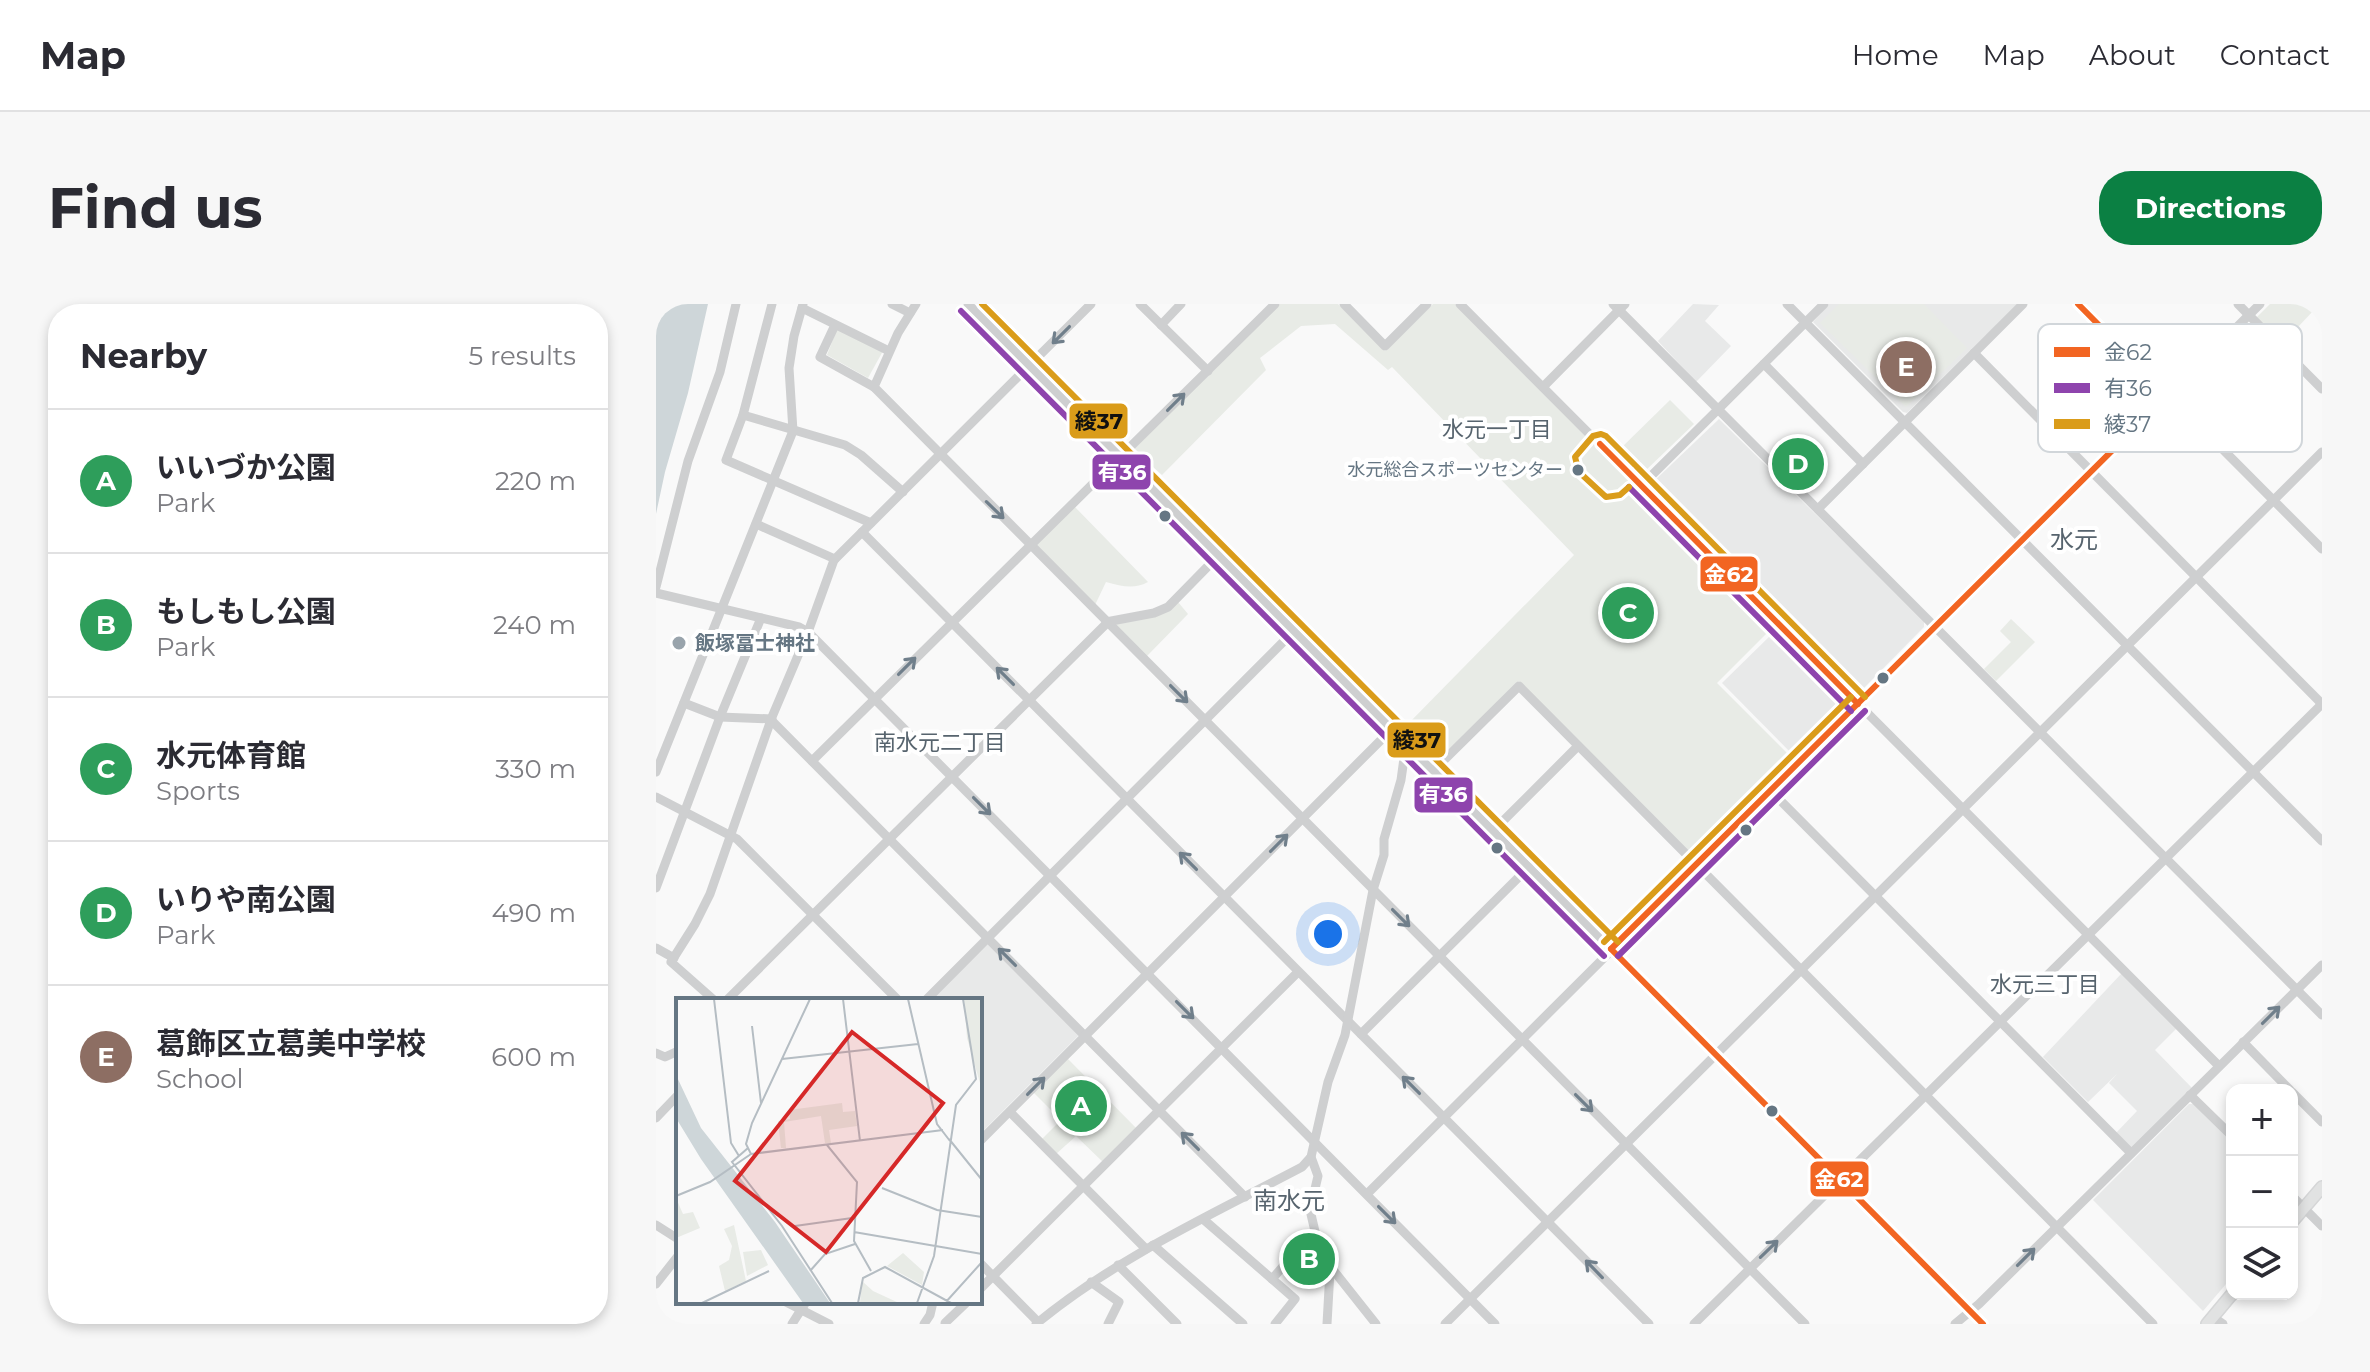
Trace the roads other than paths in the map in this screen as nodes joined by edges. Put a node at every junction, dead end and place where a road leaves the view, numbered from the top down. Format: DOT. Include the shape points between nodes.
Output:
graph roads {
  1 [pos="736,304"];
  2 [pos="772,304"];
  3 [pos="892,304"];
  4 [pos="968,304"];
  5 [pos="1091,304"];
  6 [pos="1140,304"];
  7 [pos="1181,304"];
  8 [pos="1275,304"];
  9 [pos="1344,304"];
  10 [pos="1427,304"];
  11 [pos="1460,304"];
  12 [pos="1787,304"];
  13 [pos="1824,304"];
  14 [pos="2023,304"];
  15 [pos="2078,304"];
  16 [pos="2238,304"];
  17 [pos="2260,304"];
  18 [pos="803,306"];
  19 [pos="1619,306"];
  20 [pos="913,309"];
  21 [pos="1352,309"];
  22 [pos="2249,315"];
  23 [pos="1805,322"];
  24 [pos="2098,324"];
  25 [pos="2240,324"];
  26 [pos="2258,324"];
  27 [pos="835,325"];
  28 [pos="1161,325"];
  29 [pos="889,351"];
  30 [pos="1974,353"];
  31 [pos="1764,364"];
  32 [pos="1030,366"];
  33 [pos="2302,369"];
  34 [pos="1208,371"];
  35 [pos="874,387"];
  36 [pos="1543,387"];
  37 [pos="2322,389"];
  38 [pos="1718,409"];
  39 [pos="743,415"];
  40 [pos="2038,418"];
  41 [pos="1905,422"];
  42 [pos="793,431"];
  43 [pos="2072,452"];
  44 [pos="2112,452"];
  45 [pos="2226,452"];
  46 [pos="2322,452"];
  47 [pos="940,454"];
  48 [pos="1121,457"];
  49 [pos="1863,464"];
  50 [pos="2092,472"];
  51 [pos="774,481"];
  52 [pos="1641,486"];
  53 [pos="903,492"];
  54 [pos="2274,500"];
  55 [pos="1818,509"];
  56 [pos="871,523"];
  57 [pos="756,524"];
  58 [pos="862,532"];
  59 [pos="2023,540"];
  60 [pos="1030,544"];
  61 [pos="2322,549"];
  62 [pos="1219,555"];
  63 [pos="835,559"];
  64 [pos="2196,577"];
  65 [pos="656,590"];
  66 [pos="722,609"];
  67 [pos="761,618"];
  68 [pos="951,622"];
  69 [pos="1107,622"];
  70 [pos="1936,627"];
  71 [pos="1294,631"];
  72 [pos="808,632"];
  73 [pos="2127,646"];
  74 [pos="874,698"];
  75 [pos="1029,701"];
  76 [pos="684,703"];
  77 [pos="1858,704"];
  78 [pos="2322,704"];
  79 [pos="720,717"];
  80 [pos="771,720"];
  81 [pos="1206,721"];
  82 [pos="1392,729"];
  83 [pos="2040,733"];
  84 [pos="1406,744"];
  85 [pos="1578,746"];
  86 [pos="812,761"];
  87 [pos="1433,771"];
  88 [pos="2253,771"];
  89 [pos="656,772"];
  90 [pos="952,777"];
  91 [pos="1771,791"];
  92 [pos="656,797"];
  93 [pos="1127,799"];
  94 [pos="1963,809"];
  95 [pos="684,811"];
  96 [pos="1302,819"];
  97 [pos="1493,831"];
  98 [pos="732,836"];
  99 [pos="889,839"];
  100 [pos="2322,841"];
  101 [pos="2165,859"];
  102 [pos="1696,865"];
  103 [pos="1529,867"];
  104 [pos="1051,875"];
  105 [pos="656,888"];
  106 [pos="1373,890"];
  107 [pos="1876,896"];
  108 [pos="1225,897"];
  109 [pos="813,914"];
  110 [pos="2089,936"];
  111 [pos="988,938"];
  112 [pos="656,948"];
  113 [pos="1611,949"];
  114 [pos="1439,956"];
  115 [pos="672,960"];
  116 [pos="2322,965"];
  117 [pos="1801,970"];
  118 [pos="1298,972"];
  119 [pos="1148,973"];
  120 [pos="2296,990"];
  121 [pos="712,998"];
  122 [pos="729,998"];
  123 [pos="896,998"];
  124 [pos="928,998"];
  125 [pos="2322,1015"];
  126 [pos="1348,1020"];
  127 [pos="2001,1022"];
  128 [pos="1361,1034"];
  129 [pos="1085,1036"];
  130 [pos="1522,1040"];
  131 [pos="2243,1042"];
  132 [pos="1223,1048"];
  133 [pos="676,1052"];
  134 [pos="656,1053"];
  135 [pos="1716,1055"];
  136 [pos="2219,1066"];
  137 [pos="2284,1084"];
  138 [pos="2190,1095"];
  139 [pos="1926,1096"];
  140 [pos="676,1097"];
  141 [pos="2298,1098"];
  142 [pos="1160,1110"];
  143 [pos="1010,1112"];
  144 [pos="656,1118"];
  145 [pos="1444,1118"];
  146 [pos="2322,1122"];
  147 [pos="2226,1130"];
  148 [pos="982,1139"];
  149 [pos="1314,1140"];
  150 [pos="1626,1144"];
  151 [pos="2131,1153"];
  152 [pos="1311,1157"];
  153 [pos="1840,1180"];
  154 [pos="1083,1186"];
  155 [pos="2322,1187"];
  156 [pos="1367,1194"];
  157 [pos="1245,1197"];
  158 [pos="2298,1202"];
  159 [pos="2304,1208"];
  160 [pos="2298,1215"];
  161 [pos="1203,1219"];
  162 [pos="1548,1222"];
  163 [pos="656,1225"];
  164 [pos="2322,1226"];
  165 [pos="2056,1227"];
  166 [pos="676,1238"];
  167 [pos="1317,1240"];
  168 [pos="1150,1247"];
  169 [pos="676,1259"];
  170 [pos="1325,1261"];
  171 [pos="982,1265"];
  172 [pos="1118,1265"];
  173 [pos="1750,1269"];
  174 [pos="993,1276"];
  175 [pos="1272,1279"];
  176 [pos="1091,1282"];
  177 [pos="656,1284"];
  178 [pos="982,1287"];
  179 [pos="1470,1299"];
  180 [pos="2228,1300"];
  181 [pos="933,1304"];
  182 [pos="965,1304"];
  183 [pos="804,1305"];
  184 [pos="1971,1312"];
  185 [pos="930,1315"];
  186 [pos="1328,1322"];
  187 [pos="2214,1322"];
  188 [pos="1037,1323"];
  189 [pos="792,1324"];
  190 [pos="829,1324"];
  191 [pos="924,1324"];
  192 [pos="947,1324"];
  193 [pos="1108,1324"];
  194 [pos="1177,1324"];
  195 [pos="1243,1324"];
  196 [pos="1275,1324"];
  197 [pos="1376,1324"];
  198 [pos="1445,1324"];
  199 [pos="1495,1324"];
  200 [pos="1649,1324"];
  201 [pos="1694,1324"];
  202 [pos="1805,1324"];
  203 [pos="1955,1324"];
  204 [pos="1983,1324"];
  205 [pos="2153,1324"];
  1 -- 65 [label="street"];
  2 -- 39 [label="street"];
  3 -- 20 [label="street"];
  4 -- 32 [label="street"];
  5 -- 32 [label="street, one-way"];
  6 -- 28 [label="street"];
  7 -- 28 [label="street"];
  8 -- 34 [label="street"];
  9 -- 21 [label="street"];
  10 -- 21 [label="street" via="1385,346"];
  11 -- 36 [label="street"];
  12 -- 23 [label="street"];
  13 -- 23 [label="street"];
  14 -- 30 [label="street"];
  15 -- 24 [label="street"];
  16 -- 22 [label="street"];
  17 -- 22 [label="street"];
  18 -- 27 [label="street"];
  18 -- 42 [label="street" via="789,368"];
  19 -- 36 [label="street"];
  19 -- 38 [label="street"];
  20 -- 29 [label="street"];
  22 -- 25 [label="street"];
  22 -- 26 [label="street"];
  23 -- 31 [label="street"];
  23 -- 41 [label="street"];
  27 -- 29 [label="street"];
  27 -- 35 [label="street" via="820,357"];
  28 -- 34 [label="street"];
  29 -- 35 [label="street"];
  30 -- 40 [label="street"];
  30 -- 41 [label="street"];
  31 -- 38 [label="street"];
  31 -- 49 [label="street"];
  32 -- 47 [label="street"];
  32 -- 48 [label="street"];
  33 -- 37 [label="street"];
  48 -- 34 [label="street, one-way"];
  35 -- 47 [label="street"];
  36 -- 52 [label="street"];
  38 -- 52 [label="street"];
  38 -- 55 [label="street"];
  39 -- 42 [label="street"];
  39 -- 51 [label="street" via="726,460"];
  41 -- 49 [label="street"];
  41 -- 59 [label="street"];
  42 -- 51 [label="street"];
  42 -- 53 [label="street" via="856,451"];
  43 -- 50 [label="street"];
  44 -- 50 [label="street"];
  45 -- 54 [label="street"];
  46 -- 54 [label="street"];
  47 -- 53 [label="street"];
  47 -- 60 [label="street, one-way"];
  48 -- 60 [label="street"];
  48 -- 62 [label="street"];
  49 -- 55 [label="street"];
  50 -- 59 [label="street"];
  50 -- 64 [label="street"];
  51 -- 56 [label="street"];
  51 -- 57 [label="street"];
  52 -- 77 [label="street"];
  53 -- 56 [label="street"];
  54 -- 61 [label="street"];
  54 -- 64 [label="street"];
  55 -- 70 [label="street"];
  56 -- 58 [label="street"];
  57 -- 63 [label="street"];
  57 -- 66 [label="street"];
  58 -- 63 [label="street"];
  58 -- 68 [label="street"];
  59 -- 70 [label="street"];
  59 -- 73 [label="street"];
  60 -- 68 [label="street"];
  60 -- 69 [label="street"];
  62 -- 69 [label="street" via="1168,607"];
  62 -- 71 [label="street"];
  63 -- 72 [label="street"];
  64 -- 73 [label="street"];
  64 -- 78 [label="street"];
  65 -- 66 [label="street"];
  66 -- 67 [label="street"];
  66 -- 76 [label="street"];
  67 -- 72 [label="street"];
  67 -- 79 [label="street"];
  74 -- 68 [label="street, one-way"];
  75 -- 68 [label="street, one-way"];
  69 -- 75 [label="street"];
  69 -- 81 [label="street, one-way"];
  70 -- 77 [label="street"];
  70 -- 83 [label="street"];
  71 -- 81 [label="street"];
  71 -- 82 [label="street"];
  72 -- 74 [label="street"];
  72 -- 80 [label="street"];
  73 -- 83 [label="street"];
  73 -- 88 [label="street"];
  74 -- 86 [label="street"];
  74 -- 90 [label="street"];
  75 -- 90 [label="street"];
  75 -- 93 [label="street"];
  76 -- 79 [label="street"];
  76 -- 89 [label="street"];
  77 -- 91 [label="street"];
  77 -- 94 [label="street"];
  78 -- 88 [label="street"];
  79 -- 80 [label="street"];
  79 -- 95 [label="street"];
  80 -- 86 [label="street"];
  80 -- 98 [label="street"];
  81 -- 93 [label="street"];
  81 -- 96 [label="street"];
  82 -- 84 [label="street"];
  82 -- 96 [label="street"];
  83 -- 94 [label="street"];
  83 -- 101 [label="street"];
  84 -- 87 [label="street"];
  84 -- 106 [label="street"];
  85 -- 87 [label="street" via="1519,686"];
  85 -- 97 [label="street"];
  85 -- 102 [label="street"];
  86 -- 99 [label="street"];
  87 -- 97 [label="street"];
  88 -- 100 [label="street"];
  88 -- 101 [label="street"];
  90 -- 99 [label="street"];
  90 -- 104 [label="street, one-way"];
  91 -- 102 [label="street"];
  91 -- 107 [label="street"];
  92 -- 95 [label="street"];
  93 -- 104 [label="street"];
  108 -- 93 [label="street, one-way"];
  94 -- 107 [label="street"];
  94 -- 110 [label="street"];
  95 -- 98 [label="street"];
  95 -- 105 [label="street"];
  96 -- 106 [label="street"];
  108 -- 96 [label="street, one-way"];
  97 -- 103 [label="street"];
  98 -- 109 [label="street"];
  98 -- 115 [label="street" via="704,906"];
  99 -- 109 [label="street"];
  99 -- 111 [label="street"];
  101 -- 110 [label="street"];
  101 -- 120 [label="street"];
  102 -- 113 [label="street"];
  102 -- 117 [label="street"];
  103 -- 113 [label="street"];
  103 -- 114 [label="street"];
  104 -- 111 [label="street"];
  104 -- 119 [label="street"];
  106 -- 114 [label="street, one-way"];
  106 -- 126 [label="street"];
  107 -- 117 [label="street"];
  107 -- 127 [label="street"];
  108 -- 118 [label="street"];
  108 -- 119 [label="street"];
  109 -- 122 [label="street"];
  109 -- 123 [label="street"];
  110 -- 127 [label="street"];
  110 -- 136 [label="street"];
  111 -- 124 [label="street"];
  129 -- 111 [label="street, one-way"];
  112 -- 115 [label="street"];
  113 -- 130 [label="street"];
  113 -- 135 [label="street"];
  114 -- 128 [label="street"];
  114 -- 130 [label="street"];
  115 -- 121 [label="street"];
  116 -- 120 [label="street"];
  117 -- 135 [label="street"];
  117 -- 139 [label="street"];
  118 -- 126 [label="street"];
  118 -- 132 [label="street"];
  119 -- 129 [label="street"];
  119 -- 132 [label="street, one-way"];
  120 -- 125 [label="street"];
  131 -- 120 [label="street, one-way"];
  126 -- 128 [label="street"];
  126 -- 149 [label="street"];
  127 -- 139 [label="street"];
  127 -- 151 [label="street"];
  145 -- 128 [label="street, one-way"];
  129 -- 142 [label="street"];
  143 -- 129 [label="street, one-way"];
  130 -- 145 [label="street"];
  130 -- 150 [label="street, one-way"];
  131 -- 136 [label="street"];
  131 -- 137 [label="street"];
  132 -- 142 [label="street"];
  132 -- 149 [label="street"];
  133 -- 134 [label="street" via="665,1057"];
  135 -- 150 [label="street"];
  135 -- 153 [label="street"];
  136 -- 138 [label="street"];
  138 -- 147 [label="street"];
  138 -- 151 [label="street"];
  139 -- 153 [label="street"];
  139 -- 165 [label="street"];
  140 -- 144 [label="street"];
  141 -- 146 [label="street"];
  142 -- 154 [label="street"];
  157 -- 142 [label="street, one-way"];
  143 -- 148 [label="street"];
  143 -- 154 [label="street"];
  145 -- 156 [label="street"];
  145 -- 162 [label="street"];
  149 -- 152 [label="street"];
  149 -- 156 [label="street"];
  150 -- 162 [label="street"];
  150 -- 173 [label="street"];
  151 -- 165 [label="street"];
  152 -- 157 [label="street"];
  152 -- 167 [label="street" via="1318,1176 1310,1210"];
  173 -- 153 [label="street, one-way"];
  153 -- 184 [label="street"];
  154 -- 168 [label="street"];
  154 -- 174 [label="street"];
  155 -- 159 [label="main road"];
  156 -- 179 [label="street, one-way"];
  157 -- 161 [label="street"];
  158 -- 159 [label="street"];
  159 -- 160 [label="main road"];
  159 -- 164 [label="street"];
  161 -- 168 [label="street"];
  161 -- 175 [label="street"];
  162 -- 179 [label="street"];
  200 -- 162 [label="street, one-way"];
  163 -- 166 [label="street"];
  184 -- 165 [label="street, one-way"];
  165 -- 205 [label="street"];
  167 -- 170 [label="street"];
  167 -- 175 [label="street" via="1301,1246"];
  168 -- 172 [label="street"];
  168 -- 195 [label="street"];
  169 -- 177 [label="street"];
  170 -- 186 [label="street" via="1330,1271"];
  170 -- 197 [label="street"];
  171 -- 174 [label="street"];
  172 -- 176 [label="street"];
  172 -- 194 [label="street"];
  173 -- 201 [label="street"];
  173 -- 202 [label="street"];
  174 -- 178 [label="street"];
  174 -- 188 [label="street"];
  175 -- 196 [label="street" via="1295,1299"];
  176 -- 188 [label="street"];
  176 -- 193 [label="street" via="1119,1302"];
  179 -- 198 [label="street"];
  179 -- 199 [label="street"];
  180 -- 187 [label="main road"];
  181 -- 185 [label="street"];
  182 -- 192 [label="street"];
  183 -- 189 [label="street"];
  183 -- 190 [label="street"];
  184 -- 203 [label="street"];
  184 -- 204 [label="street"];
  185 -- 191 [label="street"];
  185 -- 192 [label="street"];
}
